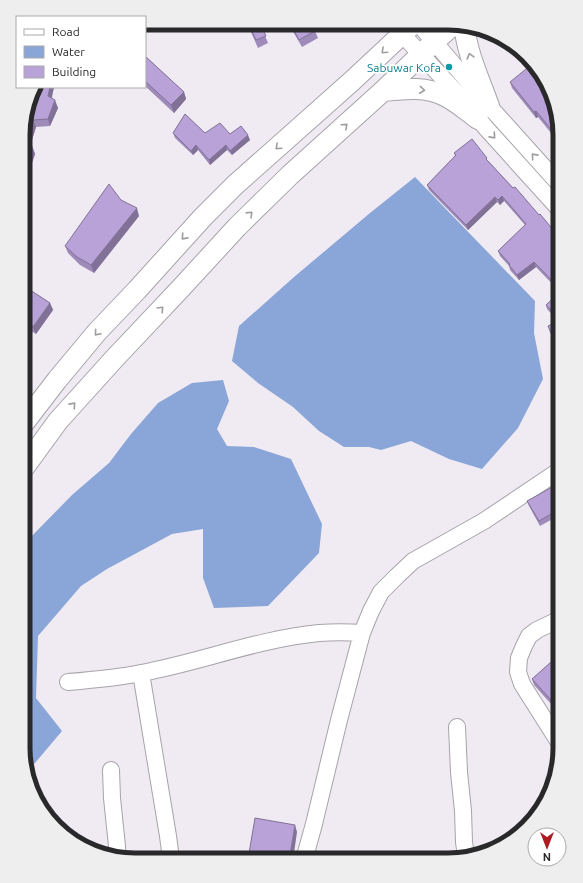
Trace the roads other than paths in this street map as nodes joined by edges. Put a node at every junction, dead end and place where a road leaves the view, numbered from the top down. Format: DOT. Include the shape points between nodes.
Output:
graph roads {
  1 [pos="407,30"];
  2 [pos="409,30"];
  3 [pos="421,30"];
  4 [pos="448,30"];
  5 [pos="465,32"];
  6 [pos="428,48"];
  7 [pos="383,91"];
  8 [pos="484,112"];
  9 [pos="293,133"];
  10 [pos="312,155"];
  11 [pos="553,178"];
  12 [pos="553,201"];
  13 [pos="30,415"];
  14 [pos="30,420"];
  15 [pos="52,430"];
  16 [pos="30,460"];
  17 [pos="553,475"];
  18 [pos="553,622"];
  19 [pos="362,633"];
  20 [pos="141,673"];
  21 [pos="68,682"];
  22 [pos="457,727"];
  23 [pos="553,733"];
  24 [pos="111,770"];
  25 [pos="116,851"];
  26 [pos="465,852"];
  27 [pos="170,853"];
  28 [pos="306,853"];
  1 -- 9 [label="main road, one-way"];
  2 -- 6 [label="street"];
  3 -- 6 [label="street"];
  4 -- 6 [label="main road"];
  8 -- 5 [label="main road, one-way"];
  6 -- 7 [label="main road"];
  6 -- 8 [label="street"];
  7 -- 8 [label="main road, one-way" via="430,91"];
  10 -- 7 [label="main road, one-way"];
  11 -- 8 [label="street, one-way"];
  8 -- 12 [label="street, one-way"];
  9 -- 10 [label="main road"];
  9 -- 13 [label="main road, one-way" via="203,217 97,332"];
  15 -- 10 [label="main road, one-way" via="236,227"];
  14 -- 15 [label="main road"];
  15 -- 16 [label="main road"];
  17 -- 19 [label="street" via="484,521 413,561 381,592"];
  18 -- 23 [label="street" via="529,636 519,658 518,672 522,684"];
  19 -- 20 [label="street" via="319,633 284,638"];
  19 -- 28 [label="street"];
  20 -- 21 [label="street"];
  20 -- 27 [label="street"];
  22 -- 26 [label="street"];
  24 -- 25 [label="street"];
}
